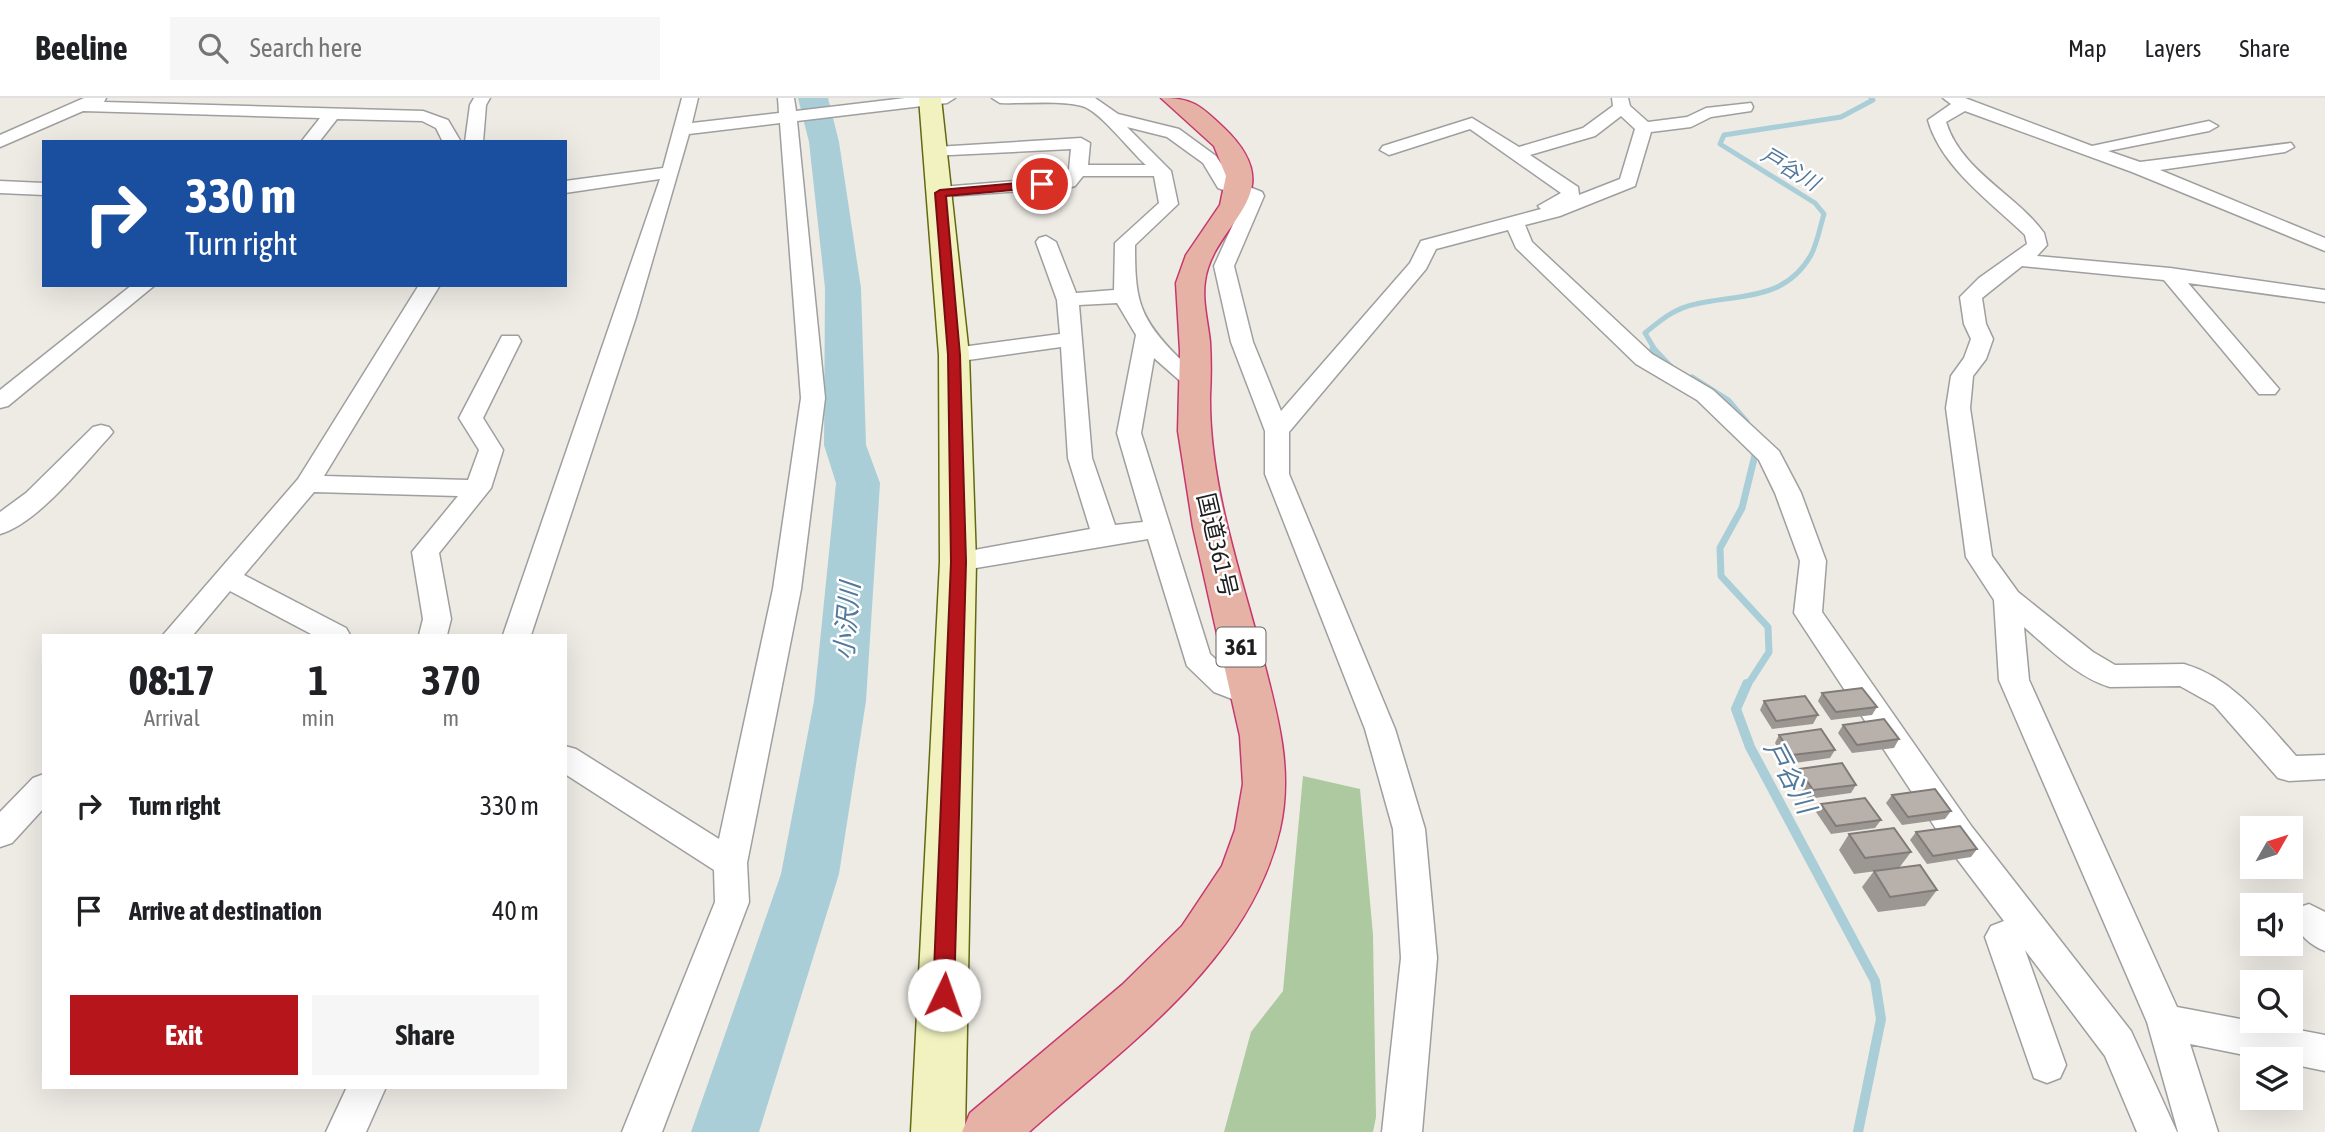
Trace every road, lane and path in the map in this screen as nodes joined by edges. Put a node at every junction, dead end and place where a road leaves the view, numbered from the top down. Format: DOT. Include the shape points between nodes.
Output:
graph roads {
  1 [pos="234,98"];
  2 [pos="481,98"];
  3 [pos="690,98"];
  4 [pos="930,98"];
  5 [pos="947,98"];
  6 [pos="1000,98"];
  7 [pos="1172,98"];
  8 [pos="1088,99"];
  9 [pos="1958,101"];
  10 [pos="90,102"];
  11 [pos="1621,103"];
  12 [pos="839,105"];
  13 [pos="786,107"];
  14 [pos="1745,107"];
  15 [pos="216,111"];
  16 [pos="331,115"];
  17 [pos="1112,118"];
  18 [pos="1644,128"];
  19 [pos="681,130"];
  20 [pos="312,140"];
  21 [pos="451,140"];
  22 [pos="474,140"];
  23 [pos="0,142"];
  24 [pos="2285,147"];
  25 [pos="1389,150"];
  26 [pos="936,152"];
  27 [pos="2092,152"];
  28 [pos="2246,152"];
  29 [pos="1516,153"];
  30 [pos="2138,168"];
  31 [pos="1078,170"];
  32 [pos="1162,171"];
  33 [pos="671,173"];
  34 [pos="0,187"];
  35 [pos="567,187"];
  36 [pos="42,189"];
  37 [pos="1240,192"];
  38 [pos="940,193"];
  39 [pos="1553,212"];
  40 [pos="1515,224"];
  41 [pos="1046,242"];
  42 [pos="2325,245"];
  43 [pos="2018,260"];
  44 [pos="2170,274"];
  45 [pos="142,287"];
  46 [pos="429,287"];
  47 [pos="1125,295"];
  48 [pos="2325,296"];
  49 [pos="1068,300"];
  50 [pos="1147,335"];
  51 [pos="1072,339"];
  52 [pos="510,341"];
  53 [pos="954,355"];
  54 [pos="1195,382"];
  55 [pos="2267,389"];
  56 [pos="0,401"];
  57 [pos="1277,431"];
  58 [pos="101,432"];
  59 [pos="307,484"];
  60 [pos="478,488"];
  61 [pos="0,525"];
  62 [pos="1157,529"];
  63 [pos="1105,535"];
  64 [pos="958,562"];
  65 [pos="228,578"];
  66 [pos="2008,599"];
  67 [pos="178,634"];
  68 [pos="334,634"];
  69 [pos="433,634"];
  70 [pos="517,634"];
  71 [pos="1253,696"];
  72 [pos="567,759"];
  73 [pos="2325,767"];
  74 [pos="42,789"];
  75 [pos="0,833"];
  76 [pos="730,863"];
  77 [pos="2033,933"];
  78 [pos="2165,1022"];
  79 [pos="2325,1053"];
  80 [pos="2047,1065"];
  81 [pos="367,1089"];
  82 [pos="346,1132"];
  83 [pos="642,1132"];
  84 [pos="938,1132"];
  85 [pos="989,1132"];
  86 [pos="1402,1132"];
  87 [pos="2157,1132"];
  88 [pos="2199,1132"];
  1 -- 15 [label="street"];
  2 -- 22 [label="street"];
  3 -- 19 [label="street"];
  4 -- 5 [label="street"];
  4 -- 12 [label="street"];
  4 -- 26 [label="main road"];
  6 -- 8 [label="street"];
  7 -- 37 [label="highway" via="1224,140 1234,155"];
  8 -- 17 [label="street"];
  9 -- 27 [label="street"];
  9 -- 43 [label="street" via="1937,120 1937,132 2034,233 2036,245"];
  10 -- 15 [label="street"];
  10 -- 23 [label="street"];
  11 -- 18 [label="street"];
  11 -- 29 [label="street" via="1589,132"];
  12 -- 13 [label="street"];
  13 -- 19 [label="street"];
  13 -- 76 [label="street" via="813,398 788,589"];
  14 -- 18 [label="street" via="1706,113 1691,122"];
  15 -- 16 [label="street"];
  16 -- 20 [label="street"];
  16 -- 21 [label="street" via="423,116 438,120"];
  17 -- 32 [label="street"];
  17 -- 37 [label="street" via="1172,133 1210,160 1225,184"];
  18 -- 39 [label="street" via="1628,182"];
  19 -- 33 [label="street"];
  24 -- 28 [label="street"];
  25 -- 29 [label="street" via="1467,123"];
  26 -- 31 [label="street" via="1081,143"];
  26 -- 38 [label="main road"];
  27 -- 28 [label="street" via="2205,126"];
  27 -- 30 [label="street"];
  28 -- 30 [label="street"];
  29 -- 39 [label="street" via="1571,191 1568,198 1548,204 1548,211"];
  30 -- 42 [label="street"];
  31 -- 32 [label="street"];
  31 -- 38 [label="street" via="1068,182"];
  32 -- 47 [label="street" via="1169,204 1125,243"];
  33 -- 35 [label="street"];
  33 -- 70 [label="street"];
  34 -- 36 [label="street"];
  37 -- 54 [label="highway, 国道361号 / 361" via="1230,215 1195,259 1189,283"];
  37 -- 57 [label="street" via="1255,196 1224,266 1242,342"];
  38 -- 53 [label="main road"];
  39 -- 40 [label="street"];
  40 -- 57 [label="street" via="1428,245 1419,265"];
  40 -- 77 [label="street" via="1523,244 1644,359 1704,395 1770,456 1813,561 1808,613 1961,837"];
  41 -- 49 [label="street"];
  43 -- 44 [label="street"];
  43 -- 66 [label="street" via="1990,277 1971,296 1982,339 1962,376 1958,408 1979,557"];
  44 -- 48 [label="street"];
  44 -- 55 [label="street"];
  45 -- 56 [label="street"];
  46 -- 59 [label="street"];
  47 -- 49 [label="street"];
  47 -- 50 [label="street"];
  49 -- 51 [label="street"];
  50 -- 54 [label="street" via="1182,375"];
  50 -- 62 [label="street" via="1129,433"];
  51 -- 53 [label="street"];
  51 -- 63 [label="street" via="1080,458"];
  52 -- 60 [label="street" via="471,418 491,450"];
  53 -- 64 [label="main road"];
  54 -- 71 [label="highway, 国道361号 / 361" via="1196,456"];
  57 -- 86 [label="street" via="1277,474 1380,729 1409,829 1419,958"];
  58 -- 61 [label="street" via="35,499"];
  59 -- 60 [label="street"];
  59 -- 65 [label="street"];
  60 -- 69 [label="street" via="425,552 437,620"];
  62 -- 63 [label="street"];
  62 -- 71 [label="street" via="1198,659 1224,684"];
  63 -- 64 [label="street"];
  64 -- 84 [label="main road"];
  65 -- 67 [label="street"];
  65 -- 68 [label="street"];
  66 -- 73 [label="street" via="2110,676 2184,675 2225,696 2289,769"];
  66 -- 78 [label="street" via="2014,680"];
  71 -- 85 [label="highway, 国道361号 / 361" via="1265,781 1258,829 1222,911 1195,949 1145,1000"];
  72 -- 76 [label="street"];
  74 -- 75 [label="street"];
  76 -- 83 [label="street" via="732,902"];
  77 -- 80 [label="street" via="2003,937"];
  77 -- 87 [label="street" via="2118,1044"];
  78 -- 79 [label="street"];
  78 -- 88 [label="street"];
  81 -- 82 [label="street"];
}
